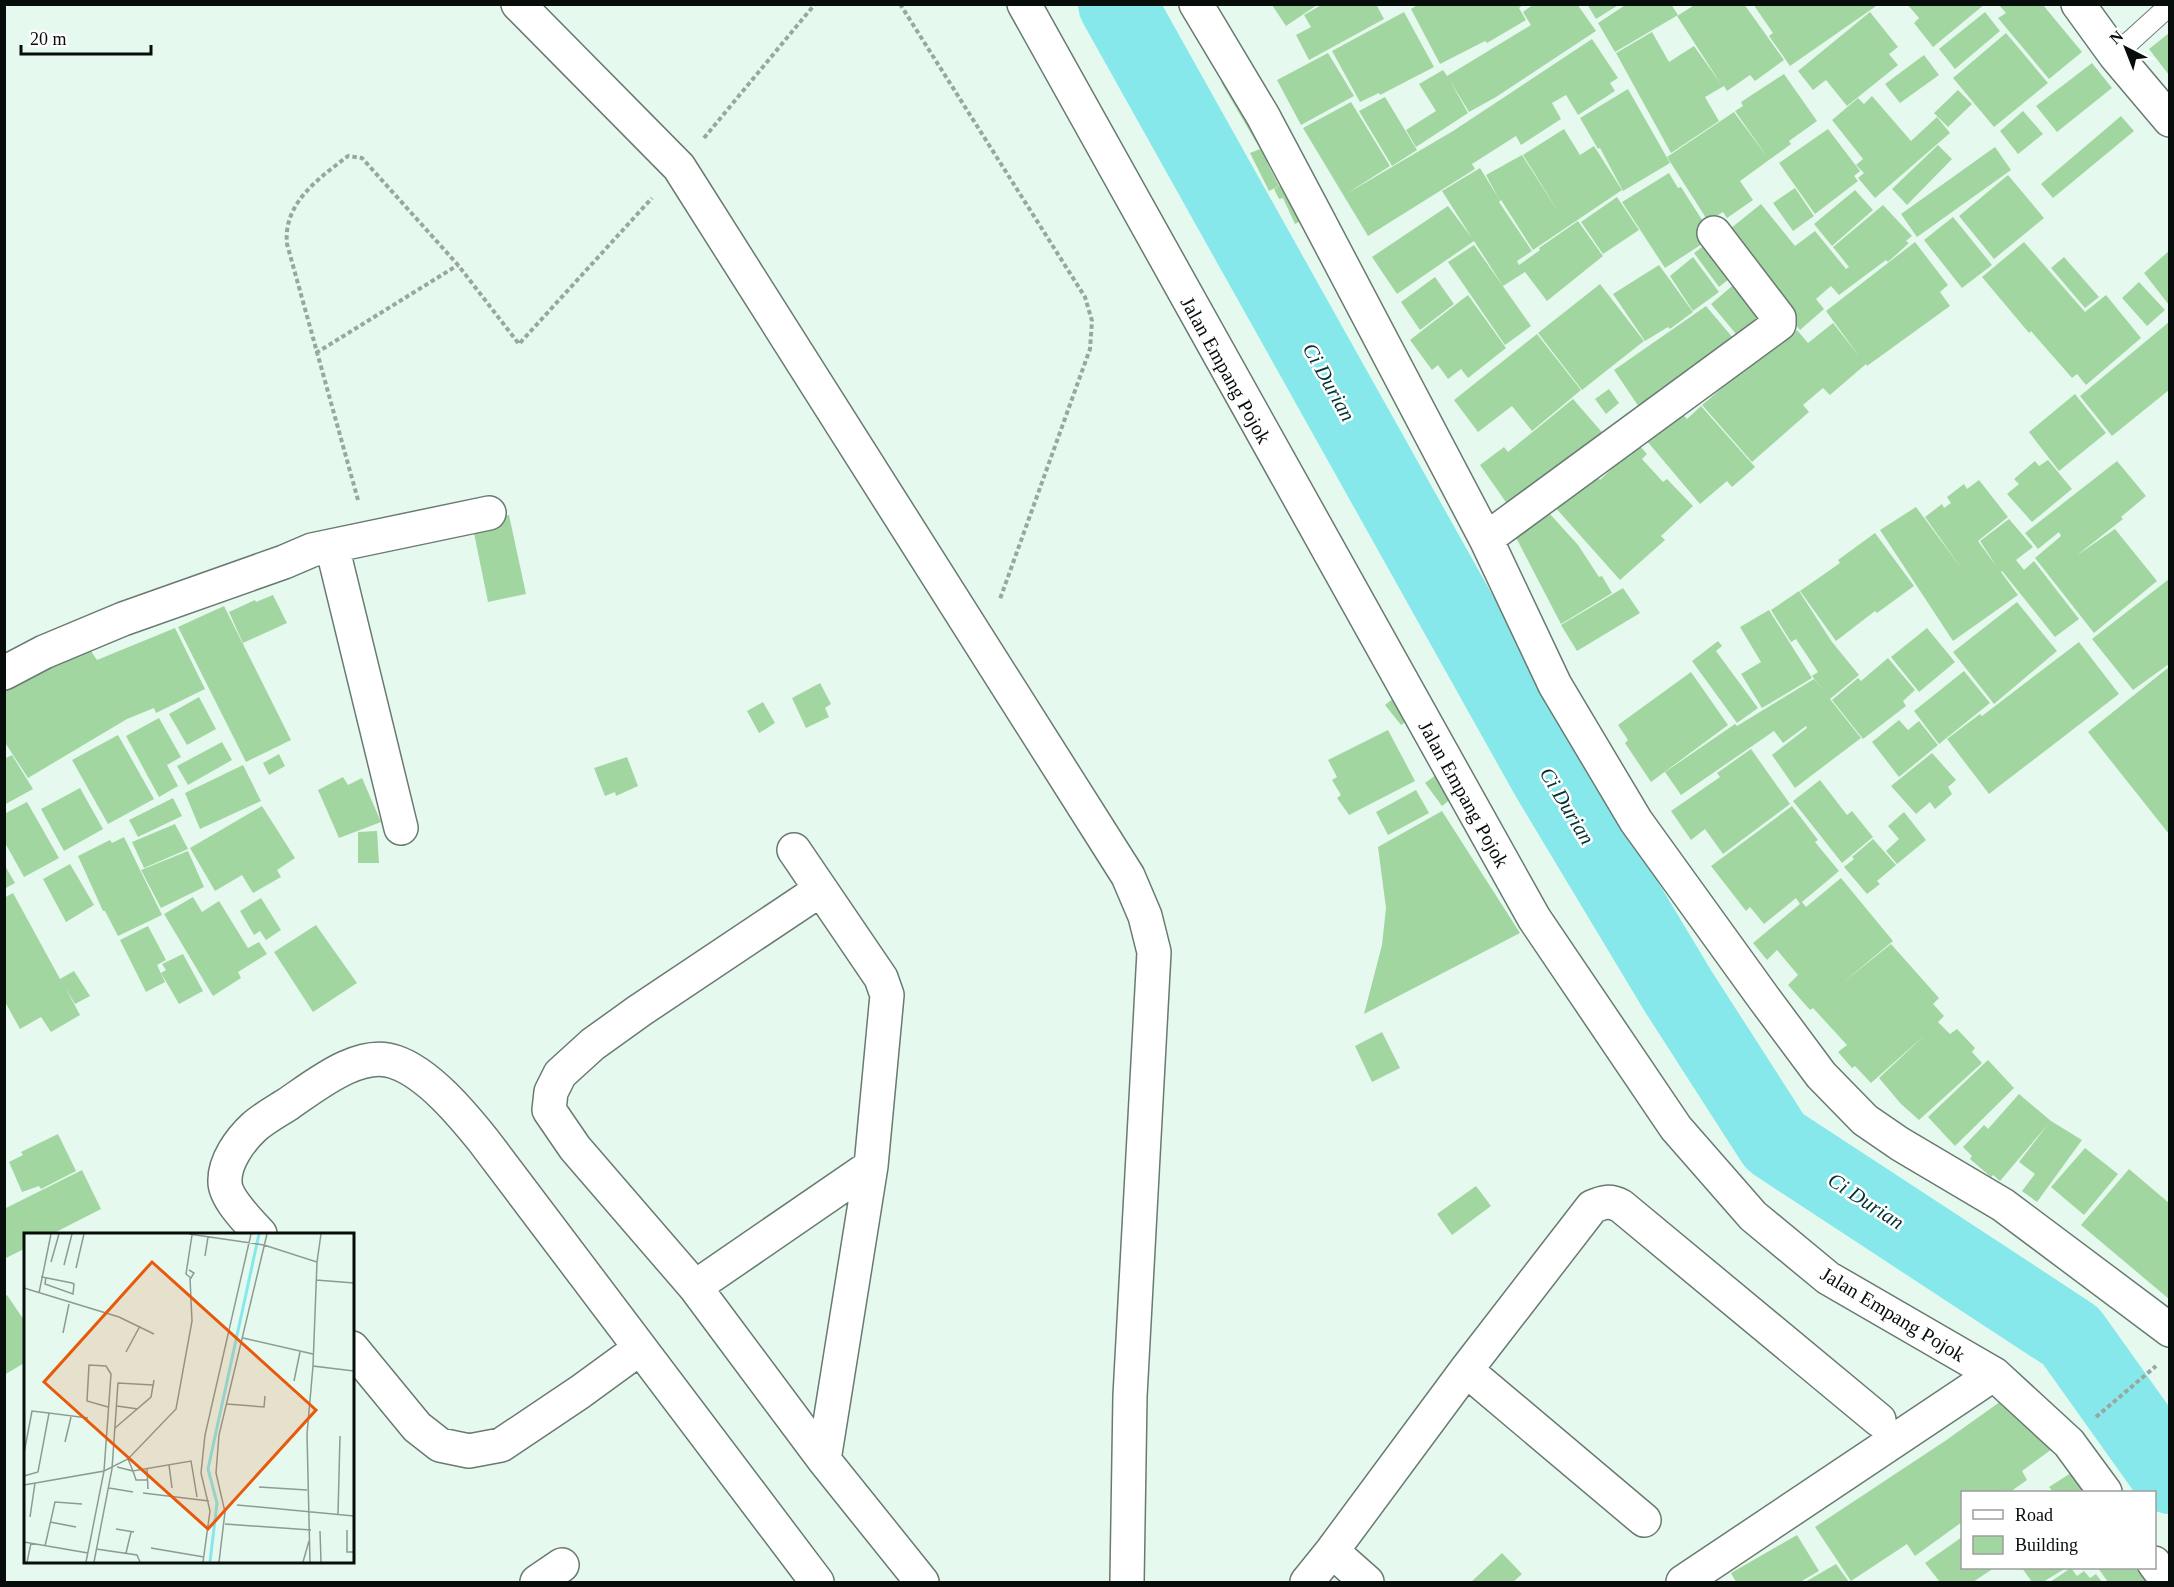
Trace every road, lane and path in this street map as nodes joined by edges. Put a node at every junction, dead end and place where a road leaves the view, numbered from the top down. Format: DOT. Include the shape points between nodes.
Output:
graph roads {
  1 [pos="518,4"];
  2 [pos="900,4"];
  3 [pos="1023,4"];
  4 [pos="1196,4"];
  5 [pos="2078,4"];
  6 [pos="2169,5"];
  7 [pos="2115,55"];
  8 [pos="2169,120"];
  9 [pos="1714,232"];
  10 [pos="458,265"];
  11 [pos="519,344"];
  12 [pos="316,353"];
  13 [pos="358,501"];
  14 [pos="489,513"];
  15 [pos="1486,539"];
  16 [pos="332,546"];
  17 [pos="982,648"];
  18 [pos="4,673"];
  19 [pos="401,828"];
  20 [pos="794,850"];
  21 [pos="820,890"];
  22 [pos="871,1166"];
  23 [pos="259,1233"];
  24 [pos="695,1287"];
  25 [pos="2169,1330"];
  26 [pos="639,1349"];
  27 [pos="354,1350"];
  28 [pos="2160,1362"];
  29 [pos="1466,1370"];
  30 [pos="1994,1374"];
  31 [pos="2103,1411"];
  32 [pos="1879,1420"];
  33 [pos="824,1460"];
  34 [pos="2104,1491"];
  35 [pos="1644,1521"];
  36 [pos="1332,1551"];
  37 [pos="2156,1566"];
  38 [pos="817,1582"];
  39 [pos="922,1582"];
  40 [pos="1127,1582"];
  41 [pos="1307,1582"];
  42 [pos="1366,1582"];
  43 [pos="1683,1582"];
  44 [pos="2168,1582"];
  1 -- 17 [label="street" via="679,167"];
  2 -- 17 [label="path" via="1085,297 1092,321 1090,349"];
  3 -- 30 [label="street, Jalan Empang Pojok" via="1534,918 1676,1128 1753,1216 1828,1278"];
  4 -- 15 [label="street" via="1263,116"];
  5 -- 7 [label="street"];
  6 -- 7 [label="lane"];
  7 -- 8 [label="street"];
  9 -- 15 [label="street" via="1779,318 1779,324"];
  10 -- 11 [label="path"];
  10 -- 12 [label="path"];
  10 -- 12 [label="path" via="362,158 348,156 318,179 292,210 285,228"];
  12 -- 13 [label="path"];
  14 -- 16 [label="street"];
  15 -- 25 [label="street" via="1555,685 1636,821 1821,1075 1865,1120 2003,1205"];
  16 -- 18 [label="street" via="123,619"];
  16 -- 19 [label="street"];
  17 -- 40 [label="street" via="1128,876 1146,916 1154,952 1130,1396"];
  20 -- 21 [label="street"];
  21 -- 22 [label="street" via="881,978 887,995"];
  21 -- 24 [label="street" via="593,1044 560,1074 551,1092 549,1110 575,1148"];
  22 -- 24 [label="street"];
  22 -- 33 [label="street"];
  23 -- 26 [label="street" via="224,1185 225,1168 239,1144 255,1126 326,1078 371,1059 395,1061 420,1076 458,1109"];
  24 -- 33 [label="street"];
  26 -- 27 [label="street" via="501,1445 469,1451 440,1445 417,1427"];
  26 -- 38 [label="street"];
  28 -- 31 [label="path"];
  29 -- 32 [label="street" via="1592,1206 1612,1201"];
  29 -- 35 [label="street"];
  29 -- 36 [label="street"];
  30 -- 34 [label="street, Jalan Empang Pojok" via="2070,1443"];
  30 -- 43 [label="street"];
  33 -- 39 [label="street"];
  36 -- 41 [label="street"];
  36 -- 42 [label="street"];
  37 -- 44 [label="street"];
}
